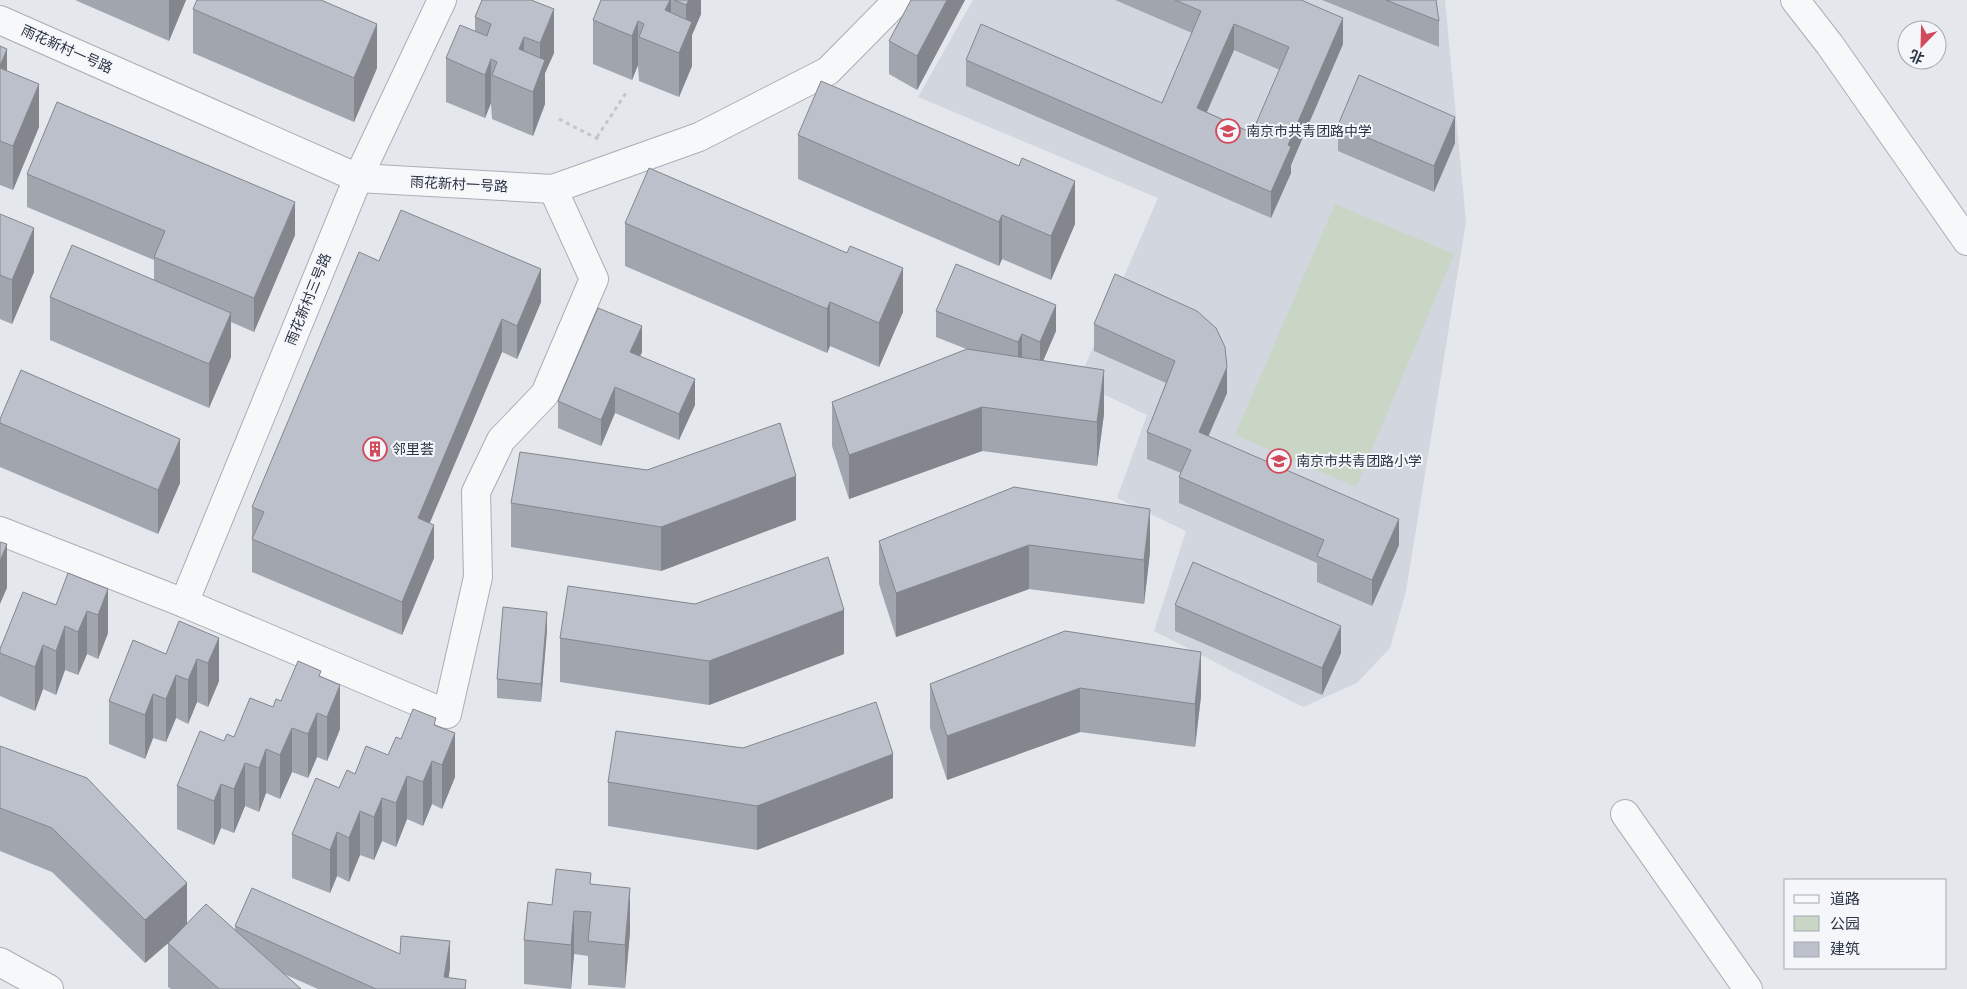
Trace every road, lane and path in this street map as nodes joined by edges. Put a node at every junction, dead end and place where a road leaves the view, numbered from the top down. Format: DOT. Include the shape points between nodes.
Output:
graph roads {
  1 [pos="442,0"];
  2 [pos="898,0"];
  3 [pos="1795,0"];
  4 [pos="0,20"];
  5 [pos="626,93"];
  6 [pos="597,137"];
  7 [pos="358,178"];
  8 [pos="553,189"];
  9 [pos="1967,241"];
  10 [pos="0,530"];
  11 [pos="184,603"];
  12 [pos="1625,814"];
  13 [pos="0,962"];
  14 [pos="49,989"];
  15 [pos="1748,989"];
  1 -- 7 [label="street, 雨花新村三号路"];
  2 -- 8 [label="street, 雨花新村一号路" via="828,71 699,137"];
  3 -- 9 [label="street"];
  4 -- 7 [label="street, 雨花新村一号路"];
  5 -- 6 [label="path"];
  7 -- 8 [label="street, 雨花新村一号路"];
  7 -- 11 [label="street, 雨花新村三号路"];
  8 -- 11 [label="street" via="594,279 545,394 501,440 476,492 478,577 447,714"];
  10 -- 11 [label="street"];
  12 -- 15 [label="street"];
  13 -- 14 [label="street"];
}
